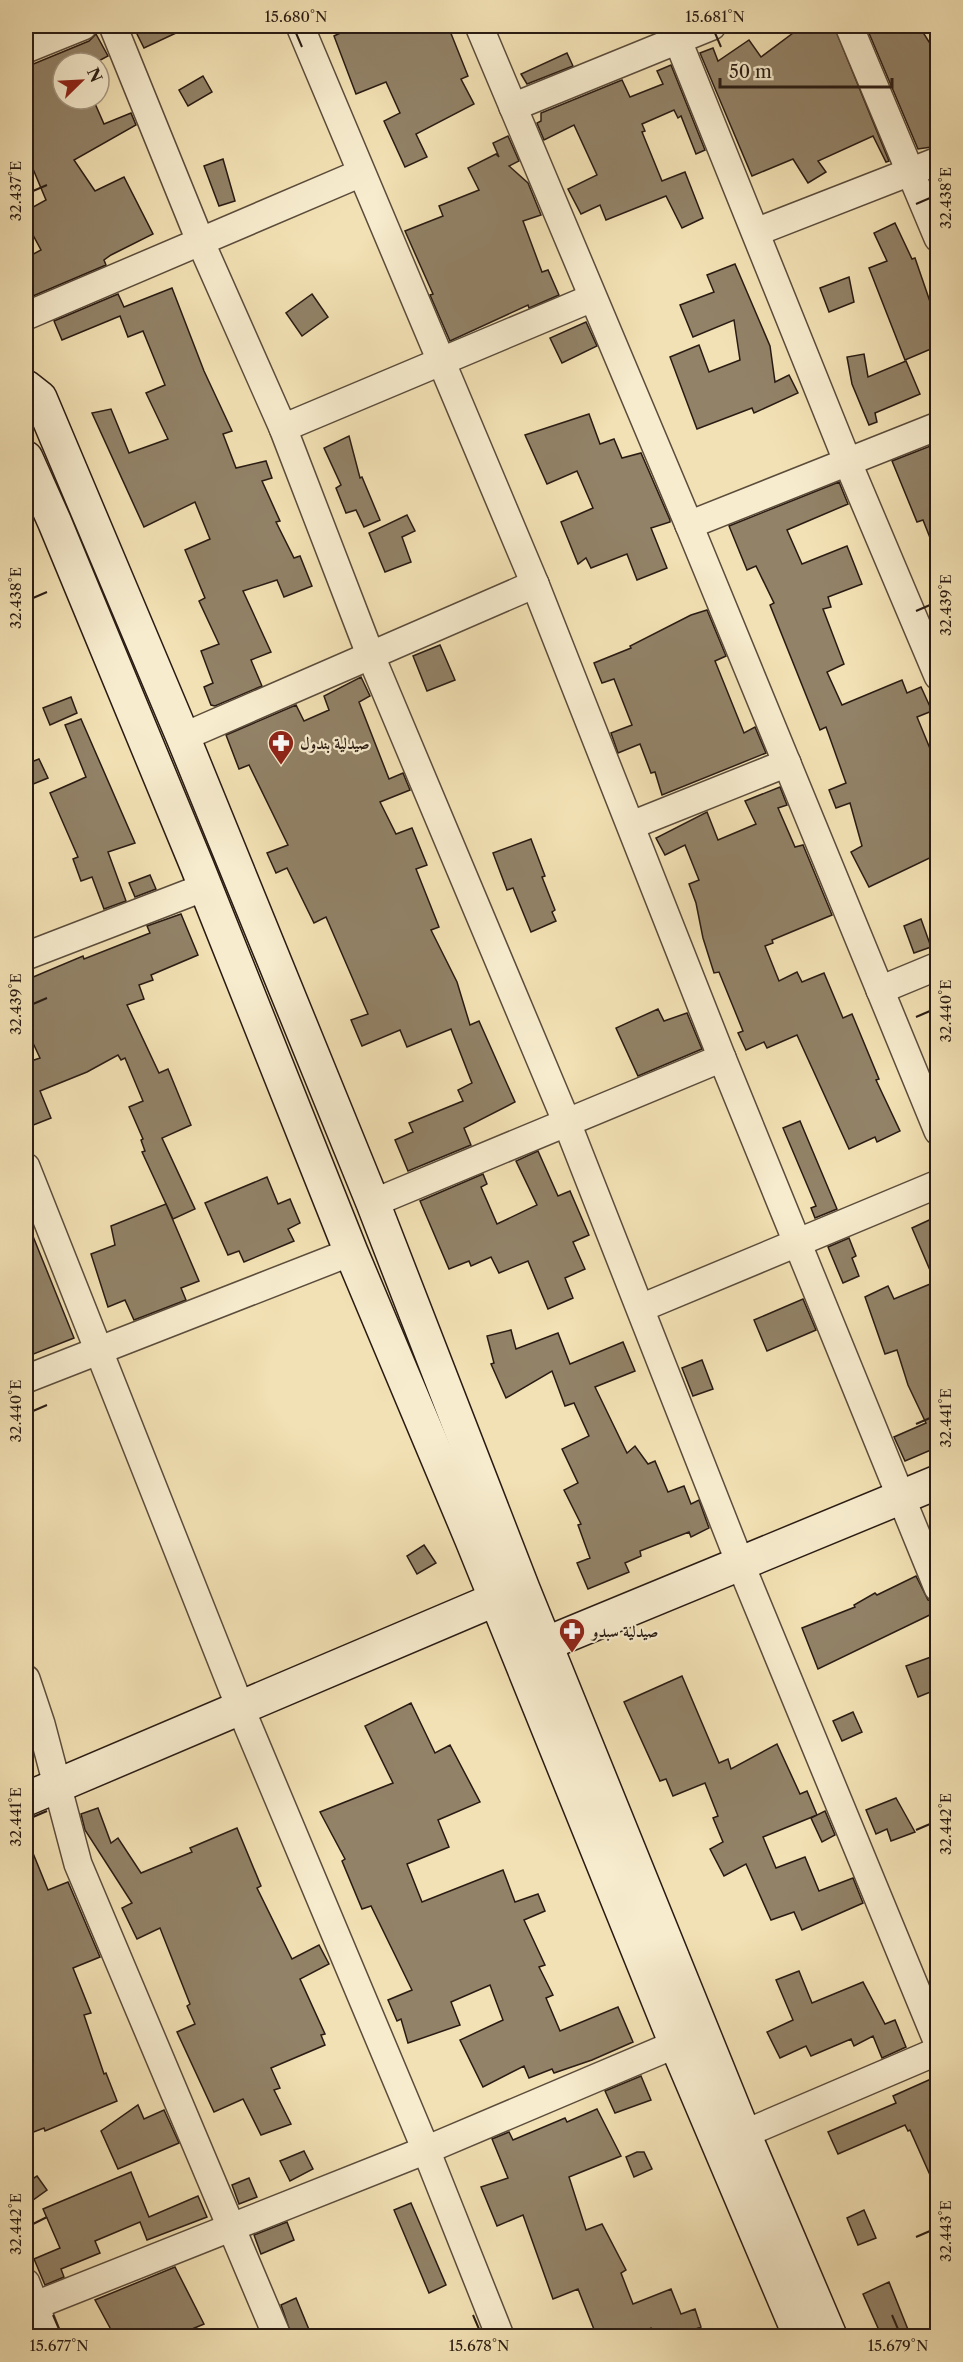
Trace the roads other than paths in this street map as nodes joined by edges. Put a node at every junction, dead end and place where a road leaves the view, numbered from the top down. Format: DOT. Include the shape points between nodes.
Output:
graph roads {
  1 [pos="83,26"];
  2 [pos="113,26"];
  3 [pos="300,26"];
  4 [pos="479,26"];
  5 [pos="712,26"];
  6 [pos="849,26"];
  7 [pos="675,32"];
  8 [pos="27,45"];
  9 [pos="513,106"];
  10 [pos="938,161"];
  11 [pos="910,172"];
  12 [pos="361,173"];
  13 [pos="756,232"];
  14 [pos="938,238"];
  15 [pos="201,243"];
  16 [pos="592,298"];
  17 [pos="26,316"];
  18 [pos="442,361"];
  19 [pos="30,396"];
  20 [pos="938,426"];
  21 [pos="283,428"];
  22 [pos="39,435"];
  23 [pos="26,458"];
  24 [pos="848,463"];
  25 [pos="688,525"];
  26 [pos="535,584"];
  27 [pos="370,654"];
  28 [pos="938,676"];
  29 [pos="183,737"];
  30 [pos="787,763"];
  31 [pos="632,825"];
  32 [pos="205,887"];
  33 [pos="26,956"];
  34 [pos="938,966"];
  35 [pos="880,990"];
  36 [pos="722,1058"];
  37 [pos="567,1123"];
  38 [pos="938,1131"];
  39 [pos="26,1167"];
  40 [pos="938,1184"];
  41 [pos="372,1203"];
  42 [pos="800,1243"];
  43 [pos="351,1252"];
  44 [pos="641,1308"];
  45 [pos="98,1352"];
  46 [pos="26,1379"];
  47 [pos="938,1482"];
  48 [pos="899,1497"];
  49 [pos="740,1563"];
  50 [pos="938,1588"];
  51 [pos="509,1594"];
  52 [pos="532,1649"];
  53 [pos="26,1679"];
  54 [pos="240,1707"];
  55 [pos="57,1786"];
  56 [pos="26,1799"];
  57 [pos="938,2043"];
  58 [pos="676,2044"];
  59 [pos="938,2051"];
  60 [pos="744,2134"];
  61 [pos="426,2150"];
  62 [pos="233,2228"];
  63 [pos="28,2299"];
  64 [pos="47,2337"];
  65 [pos="277,2337"];
  66 [pos="500,2337"];
  67 [pos="800,2337"];
  68 [pos="830,2337"];
  1 -- 8 [label="street"];
  2 -- 15 [label="street"];
  3 -- 12 [label="street"];
  4 -- 9 [label="street"];
  5 -- 7 [label="street"];
  6 -- 11 [label="street"];
  7 -- 9 [label="street"];
  7 -- 13 [label="street"];
  9 -- 16 [label="street"];
  10 -- 11 [label="street"];
  11 -- 13 [label="street"];
  11 -- 14 [label="street"];
  12 -- 15 [label="street"];
  12 -- 18 [label="street"];
  13 -- 24 [label="street"];
  15 -- 17 [label="street"];
  15 -- 21 [label="street"];
  16 -- 18 [label="street"];
  16 -- 25 [label="street"];
  18 -- 21 [label="street"];
  18 -- 26 [label="street"];
  19 -- 22 [label="main road"];
  20 -- 24 [label="street"];
  21 -- 27 [label="street"];
  22 -- 29 [label="main road"];
  23 -- 32 [label="main road"];
  24 -- 25 [label="street"];
  24 -- 28 [label="street"];
  25 -- 30 [label="street"];
  26 -- 27 [label="street"];
  26 -- 31 [label="street"];
  27 -- 29 [label="street"];
  27 -- 37 [label="street"];
  29 -- 41 [label="main road"];
  30 -- 31 [label="street"];
  30 -- 35 [label="street"];
  31 -- 36 [label="street"];
  32 -- 33 [label="street"];
  32 -- 43 [label="main road"];
  34 -- 35 [label="street"];
  35 -- 38 [label="street"];
  36 -- 37 [label="street"];
  36 -- 42 [label="street"];
  37 -- 41 [label="street"];
  37 -- 44 [label="street"];
  39 -- 45 [label="street"];
  40 -- 42 [label="street"];
  41 -- 51 [label="main road"];
  42 -- 44 [label="street"];
  42 -- 48 [label="street"];
  43 -- 45 [label="street"];
  43 -- 51 [label="main road"];
  44 -- 49 [label="street"];
  45 -- 46 [label="street"];
  45 -- 54 [label="street"];
  47 -- 48 [label="main road"];
  48 -- 49 [label="main road"];
  48 -- 50 [label="street"];
  49 -- 52 [label="main road"];
  49 -- 57 [label="street"];
  51 -- 52 [label="main road"];
  51 -- 54 [label="main road"];
  52 -- 58 [label="main road"];
  52 -- 60 [label="main road"];
  53 -- 55 [label="street"];
  54 -- 55 [label="main road"];
  54 -- 61 [label="street"];
  55 -- 56 [label="main road"];
  55 -- 62 [label="street" via="78,1864"];
  58 -- 61 [label="street"];
  58 -- 67 [label="main road"];
  59 -- 60 [label="street"];
  60 -- 68 [label="main road"];
  61 -- 62 [label="street"];
  61 -- 66 [label="street"];
  62 -- 63 [label="street"];
  62 -- 65 [label="street"];
  63 -- 64 [label="street"];
}
